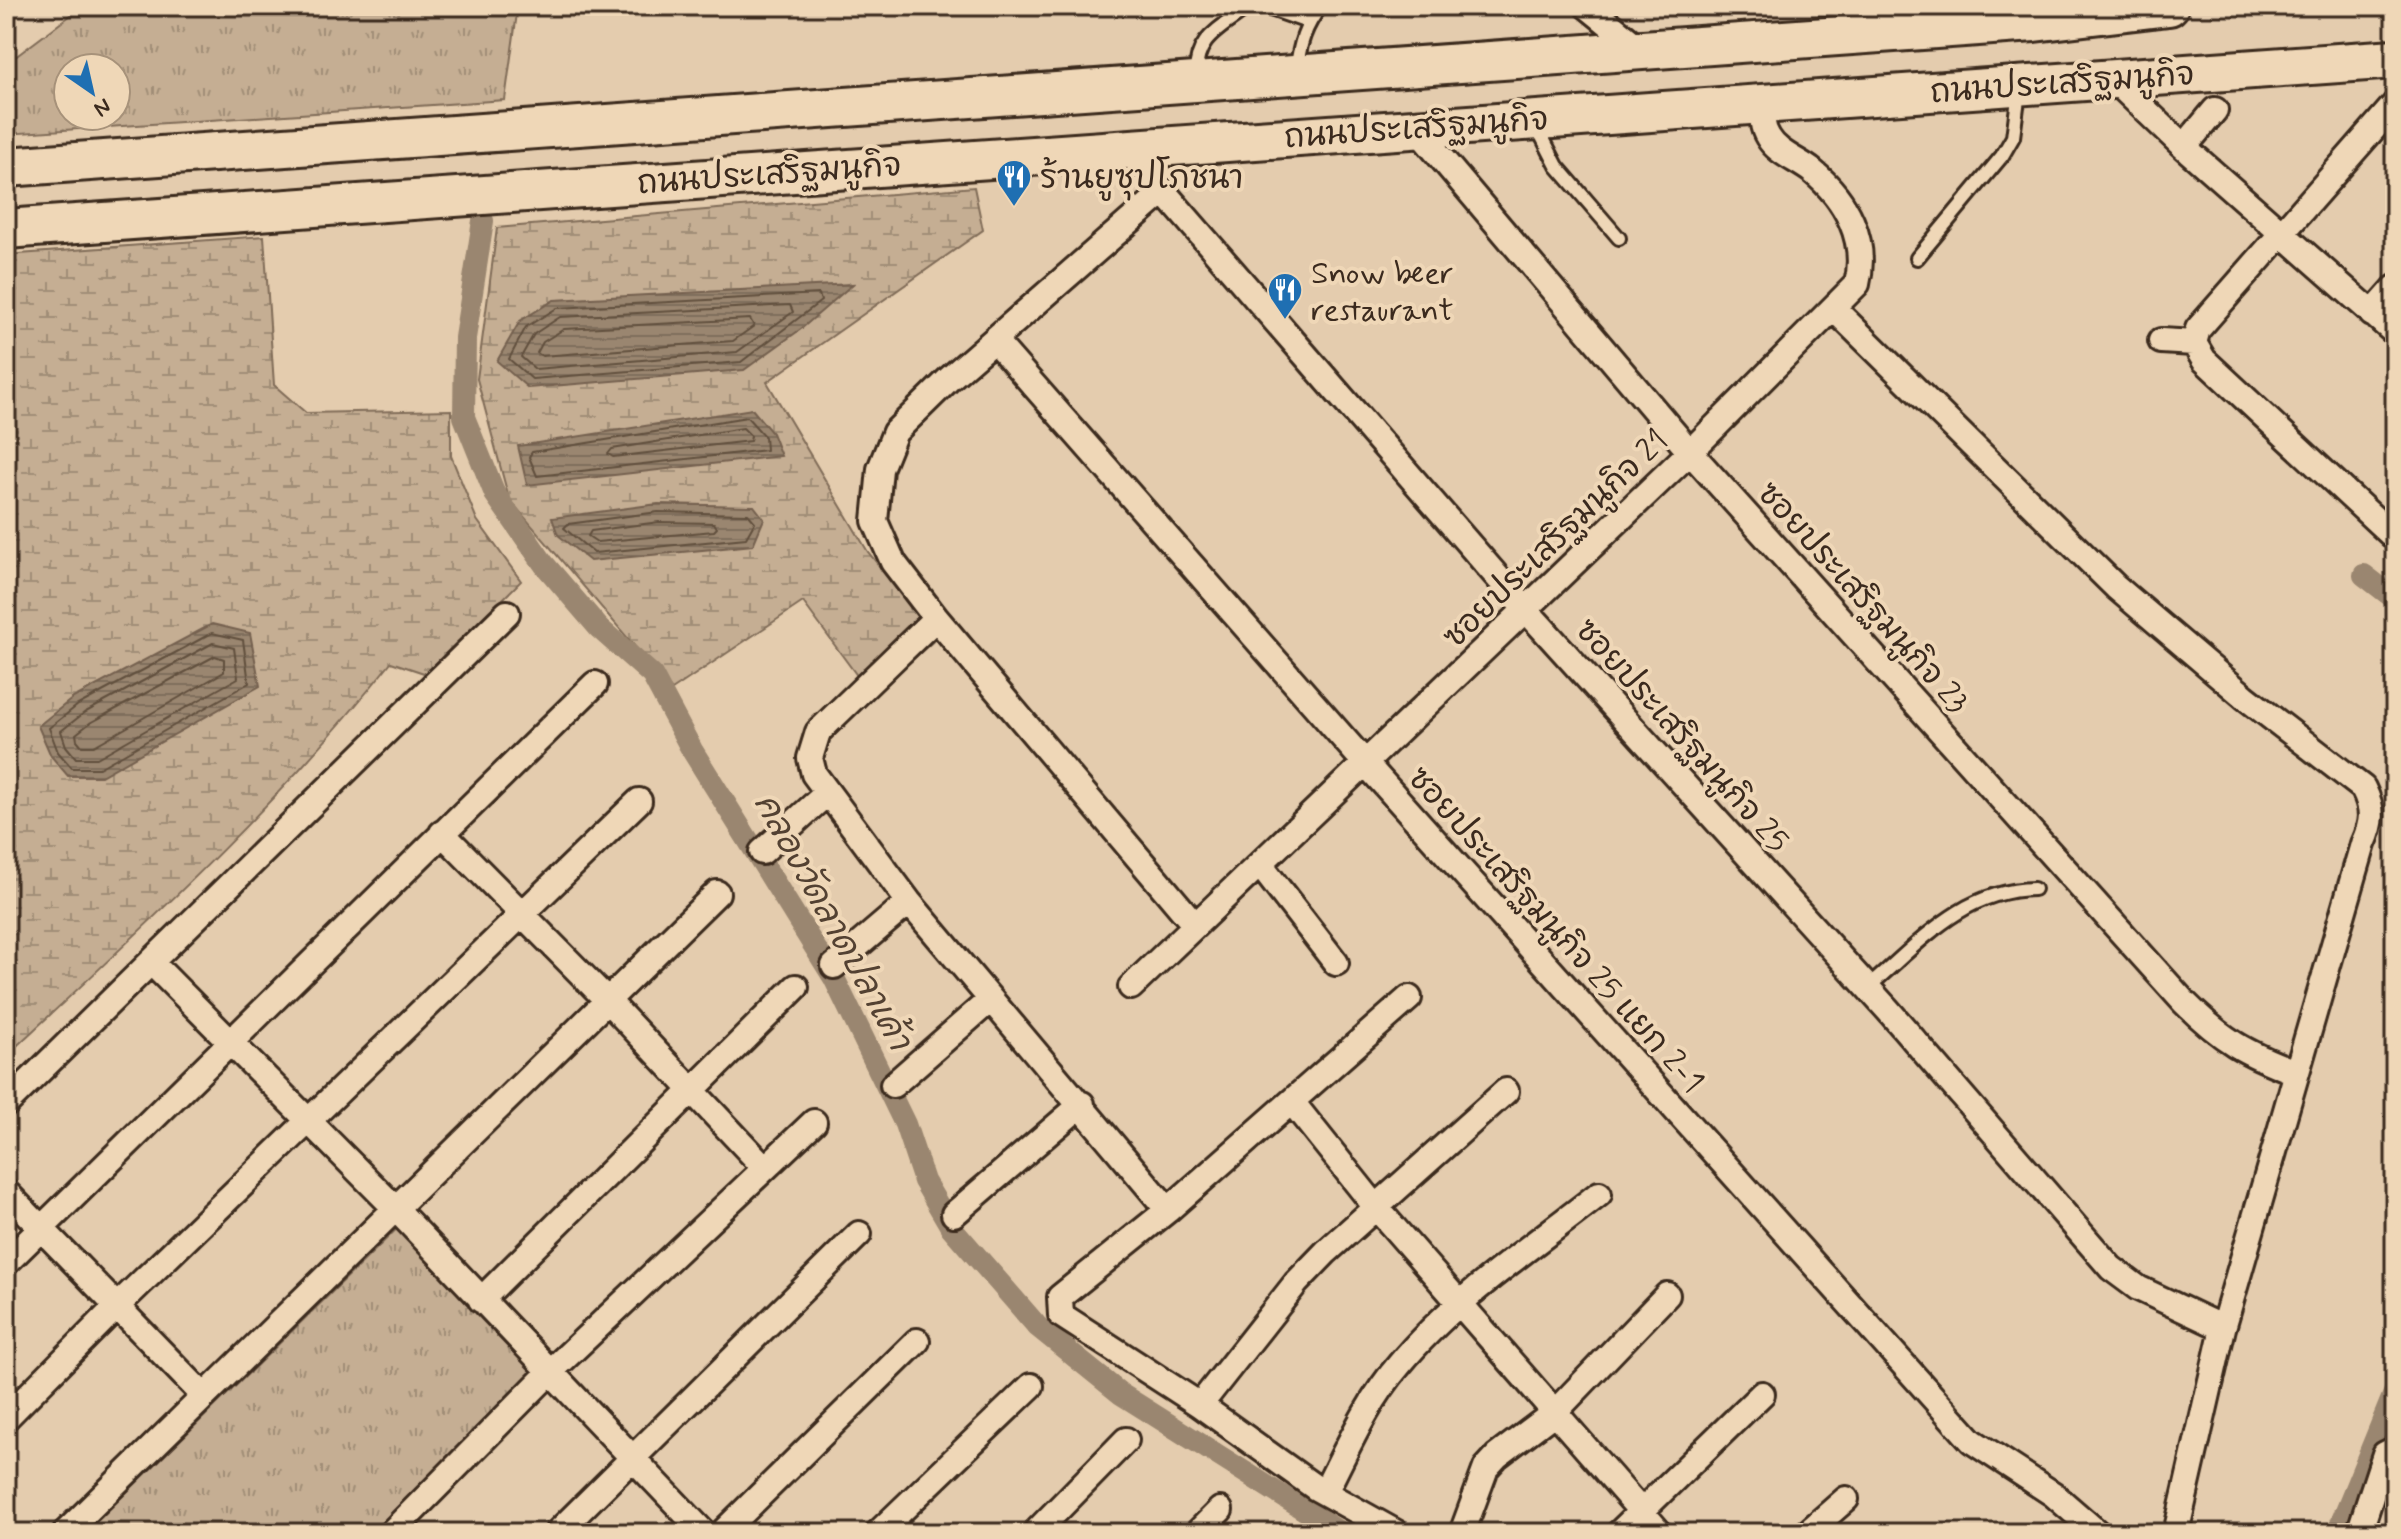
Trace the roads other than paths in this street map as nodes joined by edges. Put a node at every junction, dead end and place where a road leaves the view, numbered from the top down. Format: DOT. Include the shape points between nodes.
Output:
graph roads {
  1 [pos="1250,6"];
  2 [pos="1262,6"];
  3 [pos="1321,6"];
  4 [pos="1587,6"];
  5 [pos="2158,6"];
  6 [pos="2169,6"];
  7 [pos="2027,14"];
  8 [pos="1308,22"];
  9 [pos="1641,50"];
  10 [pos="2395,59"];
  11 [pos="1296,74"];
  12 [pos="2113,79"];
  13 [pos="1196,81"];
  14 [pos="2020,84"];
  15 [pos="1762,101"];
  16 [pos="2395,104"];
  17 [pos="2215,110"];
  18 [pos="1533,119"];
  19 [pos="1416,128"];
  20 [pos="1125,147"];
  21 [pos="2184,147"];
  22 [pos="6,167"];
  23 [pos="1162,193"];
  24 [pos="6,229"];
  25 [pos="2281,231"];
  26 [pos="1619,238"];
  27 [pos="1917,258"];
  28 [pos="2395,288"];
  29 [pos="1835,310"];
  30 [pos="2372,314"];
  31 [pos="2395,333"];
  32 [pos="994,340"];
  33 [pos="2161,341"];
  34 [pos="2194,343"];
  35 [pos="1690,452"];
  36 [pos="2395,538"];
  37 [pos="1526,610"];
  38 [pos="507,613"];
  39 [pos="936,618"];
  40 [pos="595,684"];
  41 [pos="1367,765"];
  42 [pos="827,793"];
  43 [pos="639,801"];
  44 [pos="442,833"];
  45 [pos="762,852"];
  46 [pos="1261,866"];
  47 [pos="2034,889"];
  48 [pos="717,893"];
  49 [pos="909,902"];
  50 [pos="524,914"];
  51 [pos="1195,925"];
  52 [pos="151,962"];
  53 [pos="1336,963"];
  54 [pos="834,966"];
  55 [pos="796,987"];
  56 [pos="1131,987"];
  57 [pos="1867,988"];
  58 [pos="1409,998"];
  59 [pos="990,1000"];
  60 [pos="608,1001"];
  61 [pos="230,1042"];
  62 [pos="2295,1072"];
  63 [pos="893,1085"];
  64 [pos="693,1090"];
  65 [pos="1506,1091"];
  66 [pos="1292,1102"];
  67 [pos="6,1104"];
  68 [pos="1082,1104"];
  69 [pos="814,1122"];
  70 [pos="309,1124"];
  71 [pos="765,1168"];
  72 [pos="6,1192"];
  73 [pos="1599,1194"];
  74 [pos="1375,1206"];
  75 [pos="396,1209"];
  76 [pos="1168,1210"];
  77 [pos="954,1214"];
  78 [pos="42,1228"];
  79 [pos="859,1234"];
  80 [pos="6,1263"];
  81 [pos="1667,1295"];
  82 [pos="481,1300"];
  83 [pos="1460,1304"];
  84 [pos="116,1307"];
  85 [pos="2223,1328"];
  86 [pos="917,1341"];
  87 [pos="549,1373"];
  88 [pos="1031,1386"];
  89 [pos="1762,1394"];
  90 [pos="204,1396"];
  91 [pos="1200,1405"];
  92 [pos="1555,1412"];
  93 [pos="6,1418"];
  94 [pos="1126,1440"];
  95 [pos="2395,1449"];
  96 [pos="632,1459"];
  97 [pos="1325,1492"];
  98 [pos="1846,1499"];
  99 [pos="1220,1510"];
  100 [pos="1642,1511"];
  101 [pos="65,1533"];
  102 [pos="391,1533"];
  103 [pos="557,1533"];
  104 [pos="704,1533"];
  105 [pos="722,1533"];
  106 [pos="878,1533"];
  107 [pos="1035,1533"];
  108 [pos="1197,1533"];
  109 [pos="1397,1533"];
  110 [pos="1462,1533"];
  111 [pos="1619,1533"];
  112 [pos="1660,1533"];
  113 [pos="1807,1533"];
  114 [pos="2098,1533"];
  115 [pos="2176,1533"];
  116 [pos="2359,1533"];
  1 -- 13 [label="lane" via="1206,39 1197,52"];
  2 -- 8 [label="lane"];
  3 -- 8 [label="lane"];
  4 -- 9 [label="street"];
  5 -- 6 [label="main road, ถนนประเสริฐมนูกิจ"];
  5 -- 7 [label="main road, ถนนประเสริฐมนูกิจ"];
  7 -- 9 [label="main road, ถนนประเสริฐมนูกิจ"];
  8 -- 11 [label="lane"];
  9 -- 11 [label="main road, ถนนประเสริฐมนูกิจ"];
  10 -- 12 [label="main road, ถนนประเสริฐมนูกิจ"];
  11 -- 13 [label="main road, ถนนประเสริฐมนูกิจ"];
  12 -- 14 [label="main road, ถนนประเสริฐมนูกิจ"];
  12 -- 21 [label="street"];
  13 -- 22 [label="main road, ถนนประเสริฐมนูกิจ"];
  14 -- 15 [label="main road, ถนนประเสริฐมนูกิจ"];
  14 -- 27 [label="lane" via="2013,137"];
  15 -- 18 [label="main road, ถนนประเสริฐมนูกิจ"];
  15 -- 29 [label="street, ซอยประเสริฐมนูกิจ 21" via="1769,139 1843,203 1857,233 1863,261 1857,284"];
  16 -- 25 [label="street"];
  17 -- 21 [label="street"];
  18 -- 19 [label="main road, ถนนประเสริฐมนูกิจ"];
  18 -- 26 [label="lane" via="1557,166"];
  19 -- 20 [label="main road, ถนนประเสริฐมนูกิจ"];
  19 -- 35 [label="street, ซอยประเสริฐมนูกิจ 23"];
  20 -- 23 [label="street, ซอยประเสริฐมนูกิจ 25"];
  20 -- 24 [label="main road, ถนนประเสริฐมนูกิจ"];
  21 -- 25 [label="street"];
  23 -- 32 [label="street"];
  23 -- 37 [label="street, ซอยประเสริฐมนูกิจ 25"];
  25 -- 30 [label="street"];
  25 -- 34 [label="street" via="2198,329"];
  28 -- 30 [label="street"];
  29 -- 35 [label="street, ซอยประเสริฐมนูกิจ 21"];
  29 -- 62 [label="street" via="2116,587 2363,788 2373,822"];
  30 -- 31 [label="street"];
  32 -- 39 [label="street" via="895,432 880,469 875,521 881,542"];
  32 -- 41 [label="street, ซอยประเสริฐมนูกิจ 25 แยก 2-1"];
  33 -- 34 [label="street"];
  34 -- 36 [label="street" via="2204,360"];
  35 -- 37 [label="street, ซอยประเสริฐมนูกิจ 21"];
  35 -- 62 [label="street, ซอยประเสริฐมนูกิจ 23" via="2205,1023 2255,1057"];
  37 -- 41 [label="street, ซอยประเสริฐมนูกิจ 21"];
  37 -- 57 [label="street, ซอยประเสริฐมนูกิจ 25"];
  38 -- 52 [label="street"];
  39 -- 42 [label="street" via="818,732 810,758"];
  39 -- 51 [label="street"];
  40 -- 44 [label="street"];
  41 -- 46 [label="street, ซอยประเสริฐมนูกิจ 21"];
  41 -- 114 [label="street, ซอยประเสริฐมนูกิจ 25 แยก 2-1" via="1972,1441 2053,1494"];
  42 -- 45 [label="street"];
  42 -- 49 [label="street"];
  43 -- 50 [label="street"];
  44 -- 50 [label="street"];
  44 -- 61 [label="street"];
  46 -- 51 [label="street, ซอยประเสริฐมนูกิจ 21"];
  46 -- 53 [label="street"];
  47 -- 57 [label="lane" via="2005,890 1965,905"];
  48 -- 60 [label="street"];
  49 -- 54 [label="street"];
  49 -- 59 [label="street"];
  50 -- 60 [label="street"];
  50 -- 70 [label="street"];
  51 -- 56 [label="street, ซอยประเสริฐมนูกิจ 21"];
  52 -- 61 [label="street"];
  52 -- 67 [label="street"];
  55 -- 64 [label="street"];
  57 -- 85 [label="street, ซอยประเสริฐมนูกิจ 25" via="2111,1268 2138,1288"];
  58 -- 66 [label="street"];
  59 -- 63 [label="street"];
  59 -- 68 [label="street"];
  60 -- 64 [label="street"];
  60 -- 75 [label="street"];
  61 -- 70 [label="street"];
  61 -- 78 [label="street"];
  62 -- 85 [label="street"];
  64 -- 71 [label="street"];
  64 -- 82 [label="street"];
  65 -- 74 [label="street"];
  66 -- 74 [label="street"];
  66 -- 76 [label="street"];
  68 -- 76 [label="street"];
  68 -- 77 [label="street"];
  69 -- 71 [label="street"];
  70 -- 75 [label="street"];
  70 -- 84 [label="street"];
  71 -- 87 [label="street"];
  72 -- 78 [label="street"];
  73 -- 83 [label="street"];
  74 -- 83 [label="street"];
  74 -- 91 [label="street" via="1296,1283"];
  75 -- 82 [label="street"];
  75 -- 90 [label="street"];
  76 -- 91 [label="street" via="1060,1297 1058,1308 1061,1315"];
  78 -- 80 [label="street"];
  78 -- 84 [label="street"];
  79 -- 96 [label="street"];
  81 -- 92 [label="street"];
  82 -- 87 [label="street"];
  83 -- 92 [label="street"];
  83 -- 97 [label="street" via="1399,1364"];
  84 -- 90 [label="street"];
  84 -- 93 [label="street"];
  85 -- 115 [label="street"];
  86 -- 105 [label="street"];
  87 -- 96 [label="street"];
  87 -- 102 [label="street"];
  88 -- 106 [label="street"];
  89 -- 100 [label="street"];
  90 -- 101 [label="street"];
  91 -- 97 [label="street"];
  92 -- 100 [label="street"];
  92 -- 110 [label="street" via="1486,1468"];
  94 -- 107 [label="street"];
  95 -- 116 [label="street" via="2385,1454"];
  96 -- 103 [label="street"];
  96 -- 104 [label="street"];
  97 -- 109 [label="street"];
  98 -- 113 [label="street"];
  99 -- 108 [label="street"];
  100 -- 111 [label="street"];
  100 -- 112 [label="street"];
}
